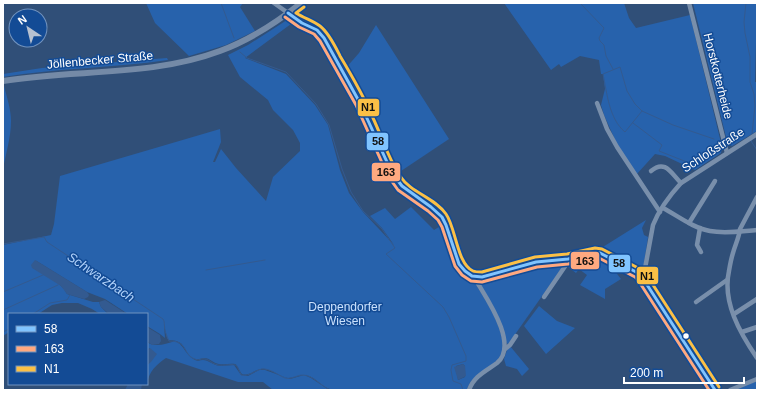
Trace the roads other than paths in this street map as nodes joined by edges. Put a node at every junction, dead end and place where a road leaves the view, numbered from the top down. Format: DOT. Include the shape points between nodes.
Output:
graph roads {
  1 [pos="274,3"];
  2 [pos="300,3"];
  3 [pos="690,3"];
  4 [pos="288,13"];
  5 [pos="3,81"];
  6 [pos="597,103"];
  7 [pos="757,134"];
  8 [pos="727,153"];
  9 [pos="651,171"];
  10 [pos="715,181"];
  11 [pos="681,183"];
  12 [pos="757,197"];
  13 [pos="661,210"];
  14 [pos="689,223"];
  15 [pos="700,228"];
  16 [pos="757,230"];
  17 [pos="740,232"];
  18 [pos="701,252"];
  19 [pos="568,259"];
  20 [pos="642,277"];
  21 [pos="476,278"];
  22 [pos="727,280"];
  23 [pos="544,297"];
  24 [pos="757,299"];
  25 [pos="696,302"];
  26 [pos="734,314"];
  27 [pos="757,327"];
  28 [pos="742,332"];
  29 [pos="516,336"];
  30 [pos="505,349"];
  31 [pos="757,358"];
  32 [pos="757,379"];
  33 [pos="470,388"];
  34 [pos="715,390"];
  35 [pos="730,390"];
  1 -- 4 [label="street"];
  2 -- 4 [label="street, Jöllenbecker Straße"];
  3 -- 8 [label="street, Horstkotterheide"];
  4 -- 5 [label="street, Jöllenbecker Straße" via="252,37 199,58 158,66"];
  4 -- 21 [label="street" via="302,24 317,30 324,38 365,112 396,180 443,218 458,264"];
  6 -- 13 [label="street" via="617,147"];
  7 -- 8 [label="street, Schloßstraße"];
  8 -- 11 [label="street, Schloßstraße"];
  9 -- 11 [label="street, Schloßstraße" via="665,167"];
  10 -- 14 [label="street"];
  11 -- 13 [label="street, Schloßstraße"];
  12 -- 17 [label="street"];
  13 -- 14 [label="street"];
  13 -- 20 [label="street, Schloßstraße" via="653,225"];
  14 -- 15 [label="street"];
  15 -- 17 [label="street"];
  15 -- 18 [label="street" via="697,245"];
  16 -- 17 [label="street"];
  17 -- 22 [label="street"];
  19 -- 20 [label="street" via="600,253"];
  19 -- 21 [label="street" via="536,262"];
  19 -- 23 [label="street"];
  20 -- 34 [label="street"];
  21 -- 30 [label="street" via="499,322"];
  22 -- 25 [label="street"];
  22 -- 26 [label="street" via="728,299"];
  24 -- 26 [label="street"];
  26 -- 28 [label="street"];
  27 -- 28 [label="street"];
  28 -- 31 [label="street"];
  29 -- 30 [label="street"];
  30 -- 33 [label="street" via="502,358 479,375"];
  32 -- 35 [label="street"];
}
